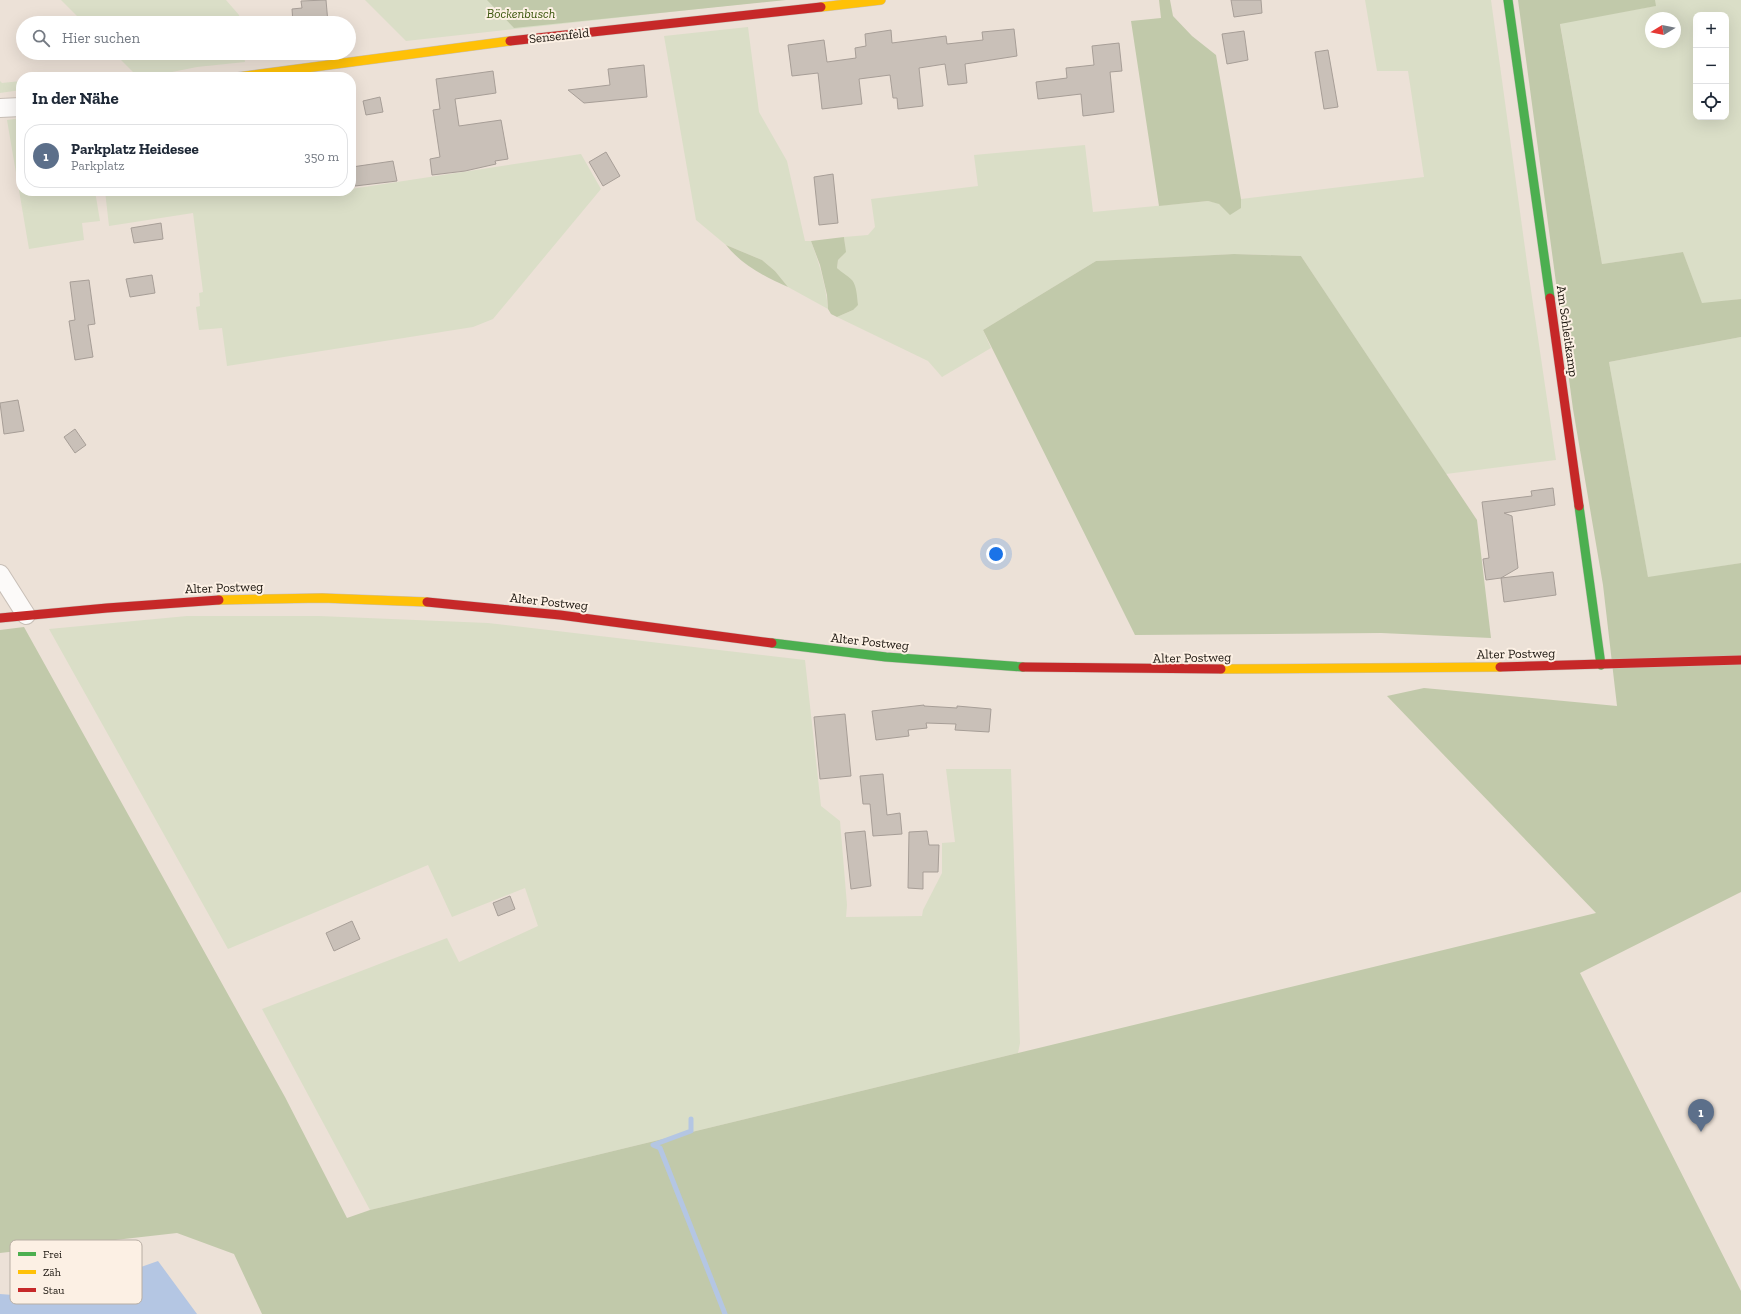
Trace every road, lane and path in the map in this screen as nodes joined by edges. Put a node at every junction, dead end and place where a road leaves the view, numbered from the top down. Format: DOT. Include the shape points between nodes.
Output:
graph roads {
  1 [pos="881,0"];
  2 [pos="1508,0"];
  3 [pos="275,72"];
  4 [pos="16,107"];
  5 [pos="0,108"];
  6 [pos="0,574"];
  7 [pos="26,615"];
  8 [pos="0,618"];
  9 [pos="1741,660"];
  10 [pos="1600,665"];
  1 -- 3 [label="main road, Sensenfeld" via="480,44"];
  2 -- 10 [label="main road, Am Schleitkamp"];
  4 -- 5 [label="street"];
  6 -- 7 [label="street"];
  7 -- 8 [label="main road, Alter Postweg"];
  7 -- 10 [label="main road, Alter Postweg" via="188,601 343,598 502,609 791,645 1012,667 1147,670"];
  9 -- 10 [label="main road, Alter Postweg"];
}
